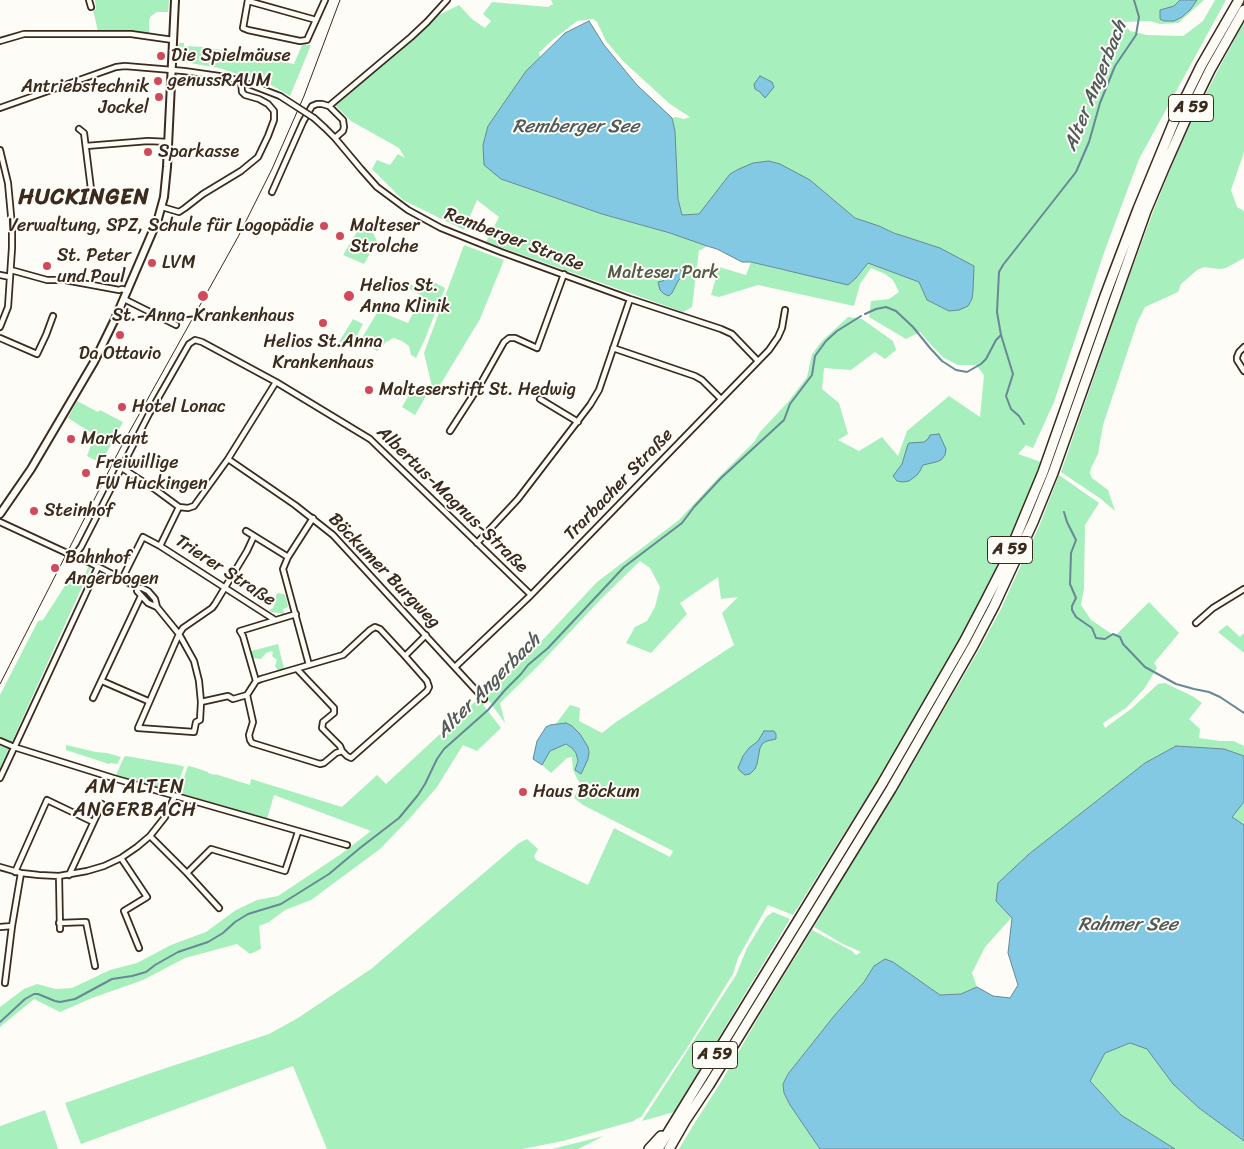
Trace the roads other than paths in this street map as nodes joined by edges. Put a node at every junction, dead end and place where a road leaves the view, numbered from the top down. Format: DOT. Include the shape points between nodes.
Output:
graph roads {
  1 [pos="89,0"];
  2 [pos="175,0"];
  3 [pos="325,0"];
  4 [pos="447,0"];
  5 [pos="1237,0"];
  6 [pos="248,1"];
  7 [pos="91,7"];
  8 [pos="1244,10"];
  9 [pos="316,20"];
  10 [pos="173,40"];
  11 [pos="0,41"];
  12 [pos="172,70"];
  13 [pos="241,81"];
  14 [pos="329,106"];
  15 [pos="0,108"];
  16 [pos="79,129"];
  17 [pos="335,138"];
  18 [pos="169,142"];
  19 [pos="86,146"];
  20 [pos="0,150"];
  21 [pos="272,192"];
  22 [pos="89,196"];
  23 [pos="162,207"];
  24 [pos="11,270"];
  25 [pos="564,274"];
  26 [pos="0,275"];
  27 [pos="10,277"];
  28 [pos="128,291"];
  29 [pos="124,299"];
  30 [pos="630,299"];
  31 [pos="785,310"];
  32 [pos="53,316"];
  33 [pos="176,326"];
  34 [pos="0,327"];
  35 [pos="0,338"];
  36 [pos="1244,347"];
  37 [pos="613,348"];
  38 [pos="758,361"];
  39 [pos="1244,371"];
  40 [pos="276,382"];
  41 [pos="540,399"];
  42 [pos="721,399"];
  43 [pos="578,422"];
  44 [pos="450,430"];
  45 [pos="228,459"];
  46 [pos="122,468"];
  47 [pos="178,507"];
  48 [pos="0,514"];
  49 [pos="313,518"];
  50 [pos="0,522"];
  51 [pos="246,531"];
  52 [pos="254,536"];
  53 [pos="477,543"];
  54 [pos="160,546"];
  55 [pos="75,555"];
  56 [pos="288,557"];
  57 [pos="98,567"];
  58 [pos="122,579"];
  59 [pos="138,588"];
  60 [pos="225,588"];
  61 [pos="1244,589"];
  62 [pos="531,595"];
  63 [pos="141,596"];
  64 [pos="157,607"];
  65 [pos="296,614"];
  66 [pos="275,620"];
  67 [pos="1196,623"];
  68 [pos="179,634"];
  69 [pos="426,635"];
  70 [pos="405,656"];
  71 [pos="309,665"];
  72 [pos="455,667"];
  73 [pos="297,669"];
  74 [pos="102,681"];
  75 [pos="256,682"];
  76 [pos="247,695"];
  77 [pos="93,698"];
  78 [pos="484,699"];
  79 [pos="148,701"];
  80 [pos="201,702"];
  81 [pos="0,741"];
  82 [pos="14,747"];
  83 [pos="342,751"];
  84 [pos="0,778"];
  85 [pos="175,796"];
  86 [pos="102,804"];
  87 [pos="93,822"];
  88 [pos="298,832"];
  89 [pos="150,836"];
  90 [pos="347,845"];
  91 [pos="121,858"];
  92 [pos="0,867"];
  93 [pos="15,872"];
  94 [pos="21,873"];
  95 [pos="187,873"];
  96 [pos="69,874"];
  97 [pos="59,876"];
  98 [pos="219,908"];
  99 [pos="59,923"];
  100 [pos="12,926"];
  101 [pos="0,928"];
  102 [pos="60,929"];
  103 [pos="796,934"];
  104 [pos="139,948"];
  105 [pos="95,966"];
  106 [pos="5,983"];
  107 [pos="674,1121"];
  108 [pos="685,1121"];
  109 [pos="649,1149"];
  110 [pos="658,1149"];
  111 [pos="669,1149"];
  112 [pos="675,1149"];
  1 -- 7 [label="street"];
  2 -- 10 [label="main road"];
  3 -- 9 [label="street"];
  4 -- 14 [label="street" via="411,37"];
  5 -- 103 [label="highway, A 59" via="1201,66 1152,173 1043,472 1006,560 927,707 806,908"];
  6 -- 9 [label="street"];
  6 -- 9 [label="street" via="243,28 248,30 307,40"];
  8 -- 103 [label="highway, A 59" via="1210,70 1165,166 1053,473 1015,564 973,646 890,789 815,912"];
  10 -- 11 [label="street" via="130,34 24,34"];
  10 -- 12 [label="main road"];
  12 -- 13 [label="street, Remberger Straße"];
  12 -- 15 [label="street, Remberger Straße" via="116,67"];
  12 -- 18 [label="main road"];
  13 -- 17 [label="street, Remberger Straße, bridge" via="280,96 314,118"];
  13 -- 23 [label="street" via="245,95 260,99 274,111 274,120 258,157 179,212"];
  14 -- 17 [label="street" via="344,124 343,131"];
  14 -- 21 [label="street" via="312,106"];
  16 -- 19 [label="street" via="84,133"];
  17 -- 25 [label="street, Remberger Straße" via="378,187 408,210 500,252"];
  18 -- 19 [label="street" via="148,140"];
  18 -- 23 [label="main road"];
  19 -- 22 [label="street"];
  20 -- 24 [label="street" via="10,201"];
  23 -- 28 [label="main road"];
  24 -- 27 [label="street"];
  24 -- 28 [label="street" via="47,280"];
  25 -- 30 [label="street, Remberger Straße"];
  25 -- 44 [label="street" via="537,348 515,338 504,342"];
  26 -- 27 [label="street"];
  27 -- 34 [label="street" via="8,307"];
  28 -- 29 [label="main road"];
  29 -- 33 [label="street"];
  29 -- 48 [label="main road" via="94,362 31,469"];
  30 -- 37 [label="street"];
  30 -- 38 [label="street, Remberger Straße" via="721,328 732,334"];
  31 -- 38 [label="street, Trarbacher Straße" via="778,337"];
  32 -- 35 [label="street" via="37,354"];
  36 -- 39 [label="street" via="1237,357"];
  37 -- 42 [label="street" via="695,376"];
  37 -- 43 [label="street" via="599,390"];
  38 -- 42 [label="street, Trarbacher Straße"];
  40 -- 45 [label="street"];
  40 -- 46 [label="street, Albertus-Magnus-Straße" via="195,340 189,344 149,414"];
  40 -- 53 [label="street, Albertus-Magnus-Straße" via="370,439"];
  41 -- 43 [label="street"];
  42 -- 62 [label="street, Trarbacher Straße"];
  43 -- 53 [label="street" via="518,499"];
  45 -- 47 [label="street" via="194,506"];
  45 -- 49 [label="street, Böckumer Burgweg"];
  46 -- 47 [label="street"];
  46 -- 55 [label="street"];
  47 -- 54 [label="street, Trierer Straße"];
  49 -- 56 [label="street"];
  49 -- 69 [label="street, Böckumer Burgweg" via="333,535"];
  50 -- 55 [label="street"];
  51 -- 52 [label="street"];
  52 -- 56 [label="street"];
  52 -- 60 [label="street"];
  53 -- 62 [label="street, Albertus-Magnus-Straße"];
  54 -- 58 [label="street, Trierer Straße" via="142,537"];
  54 -- 60 [label="street, Trierer Straße"];
  55 -- 57 [label="street"];
  56 -- 65 [label="street" via="283,569"];
  57 -- 58 [label="street"];
  57 -- 82 [label="street"];
  58 -- 59 [label="street"];
  59 -- 63 [label="street"];
  59 -- 64 [label="street" via="148,591"];
  60 -- 66 [label="street, Trierer Straße"];
  60 -- 68 [label="street" via="212,608"];
  61 -- 67 [label="street"];
  62 -- 72 [label="street, Trarbacher Straße"];
  63 -- 64 [label="street"];
  63 -- 74 [label="street"];
  64 -- 68 [label="street"];
  65 -- 66 [label="street"];
  65 -- 71 [label="street"];
  66 -- 75 [label="street" via="240,631"];
  68 -- 79 [label="street"];
  68 -- 80 [label="street" via="195,666"];
  69 -- 70 [label="street"];
  69 -- 72 [label="street, Böckumer Burgweg"];
  70 -- 71 [label="street" via="376,627 343,655"];
  70 -- 83 [label="street" via="428,681 427,691 351,758"];
  71 -- 73 [label="street"];
  72 -- 78 [label="street, Böckumer Burgweg"];
  73 -- 75 [label="street"];
  73 -- 83 [label="street" via="334,708 334,713 323,722 322,728"];
  74 -- 77 [label="street"];
  74 -- 79 [label="street"];
  75 -- 76 [label="street"];
  76 -- 80 [label="street"];
  76 -- 83 [label="street" via="254,722 249,735 252,743 320,764"];
  79 -- 80 [label="street" via="138,728 194,732 196,722 200,720"];
  81 -- 82 [label="street"];
  82 -- 84 [label="street"];
  82 -- 85 [label="street"];
  85 -- 88 [label="street"];
  85 -- 89 [label="street" via="165,817"];
  86 -- 87 [label="street"];
  87 -- 93 [label="street" via="47,800"];
  87 -- 96 [label="street"];
  88 -- 90 [label="street"];
  88 -- 95 [label="street" via="286,871 211,849"];
  89 -- 91 [label="street"];
  89 -- 95 [label="street"];
  91 -- 96 [label="street" via="104,866"];
  91 -- 104 [label="street" via="147,897 124,911"];
  92 -- 93 [label="street"];
  93 -- 94 [label="street"];
  94 -- 97 [label="street"];
  94 -- 100 [label="street"];
  95 -- 98 [label="street"];
  96 -- 97 [label="street"];
  97 -- 99 [label="street"];
  99 -- 102 [label="street"];
  99 -- 105 [label="street" via="86,922"];
  100 -- 101 [label="street"];
  100 -- 106 [label="street"];
  103 -- 107 [label="highway, A 59"];
  103 -- 108 [label="highway, A 59" via="709,1086"];
  107 -- 109 [label="highway"];
  107 -- 110 [label="highway, A 59"];
  108 -- 111 [label="highway, A 59"];
  108 -- 112 [label="highway"];
}
